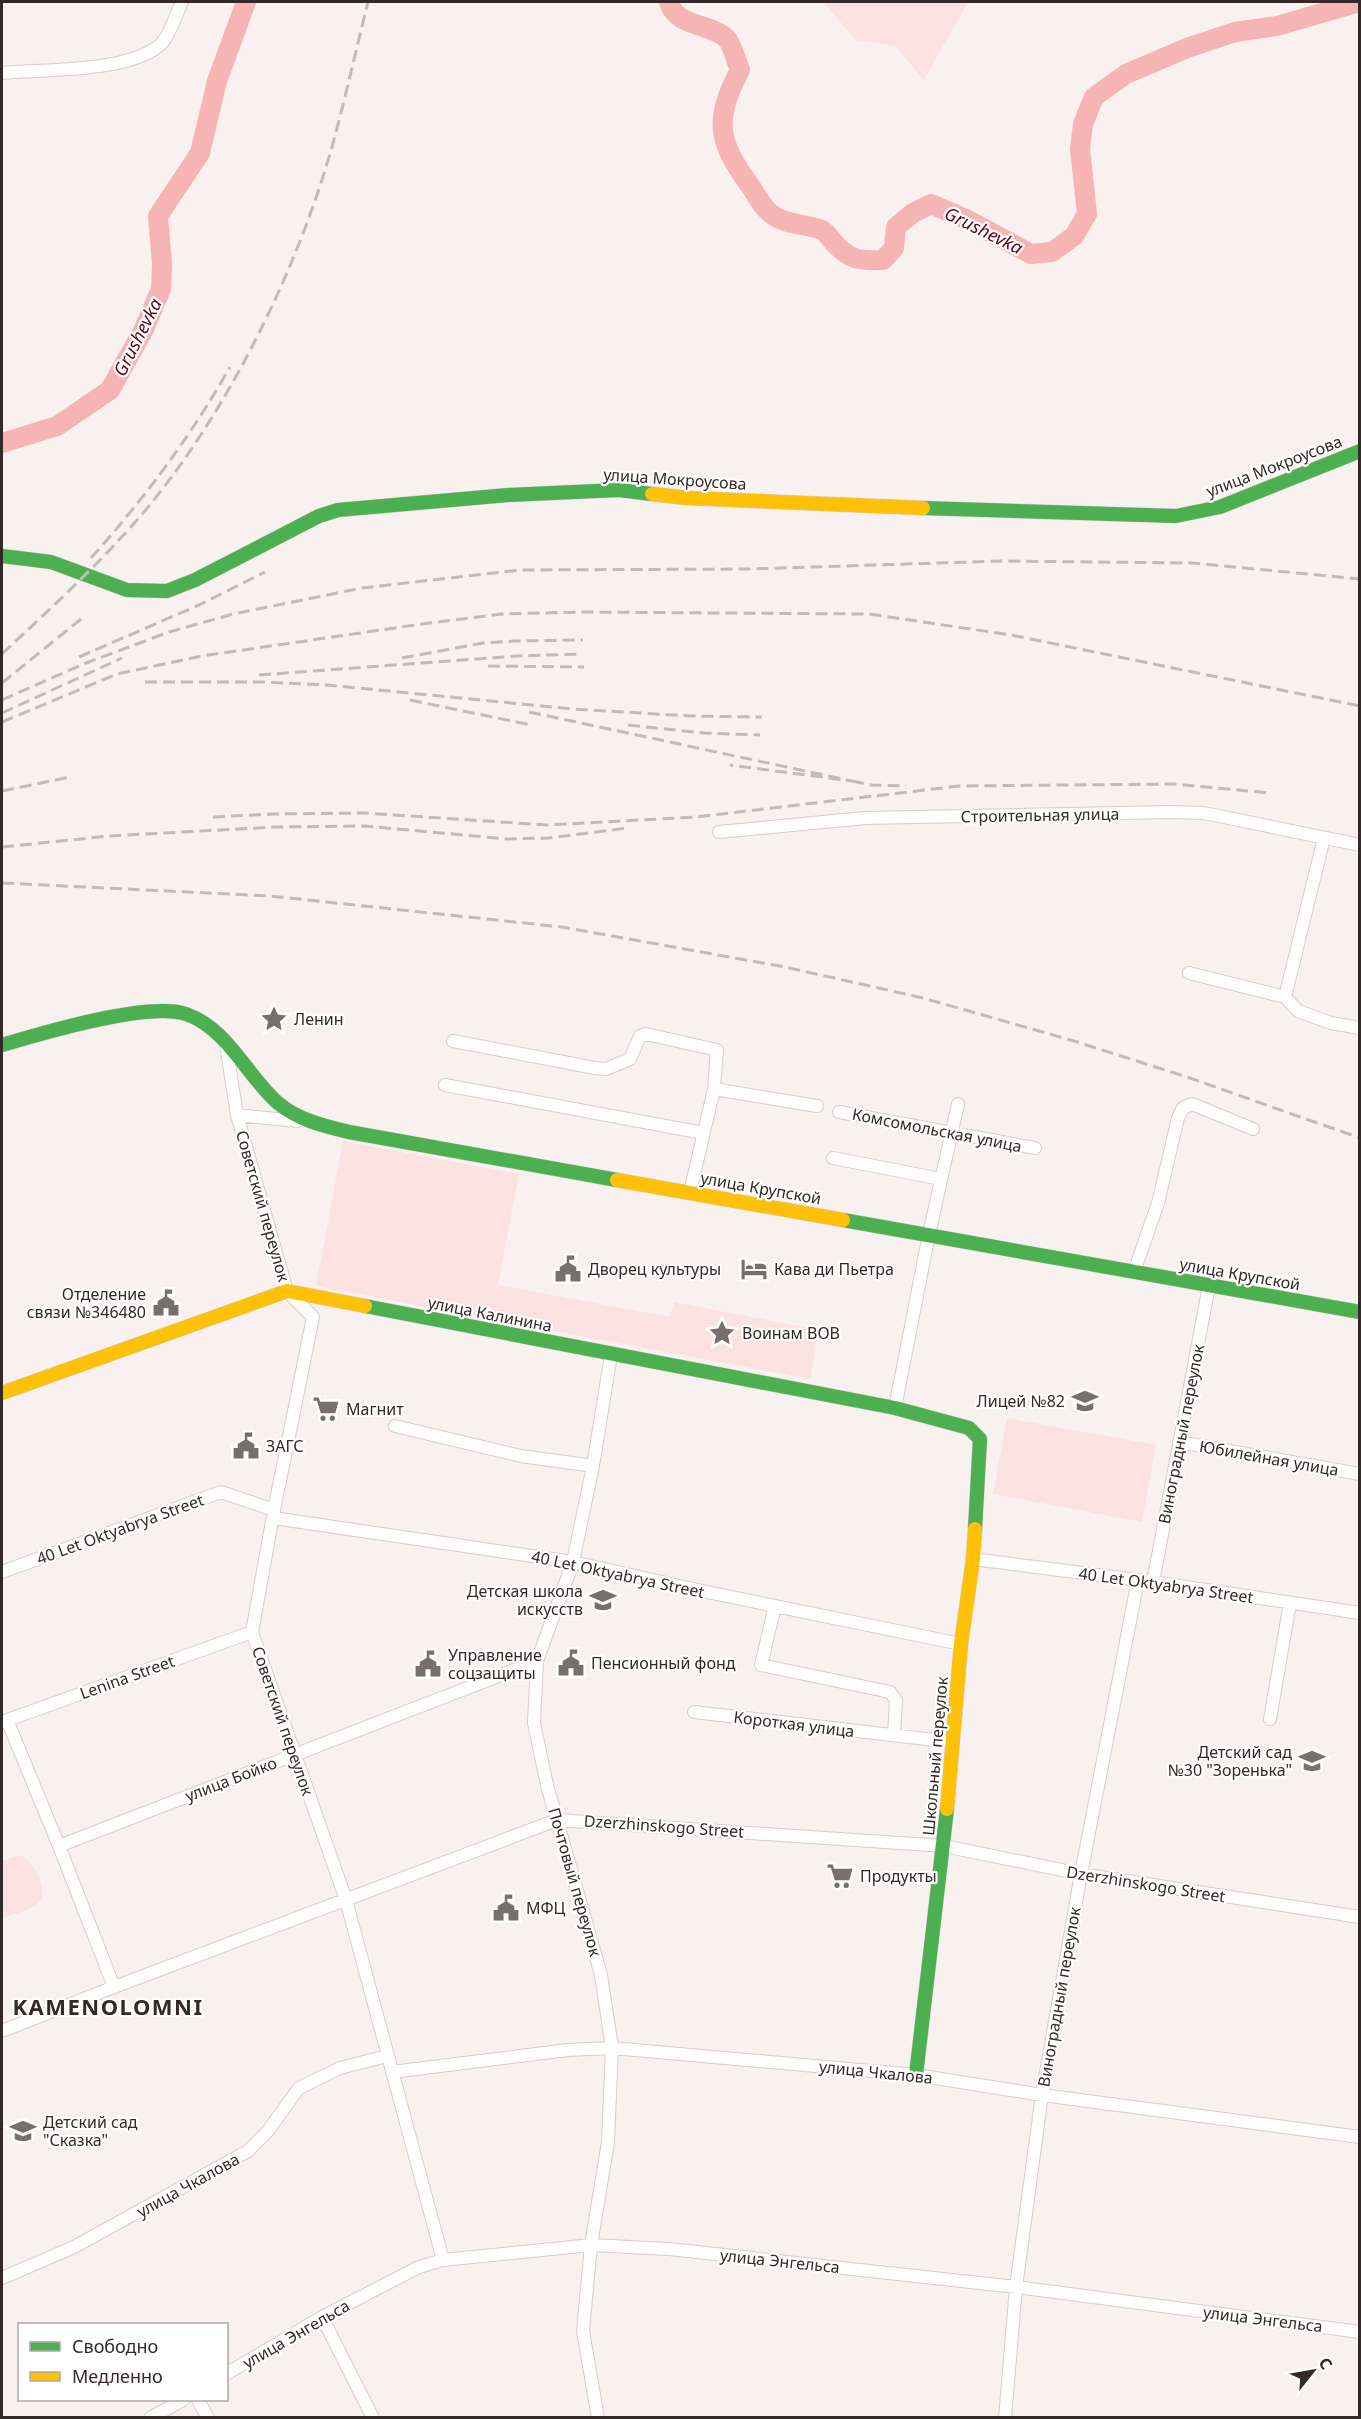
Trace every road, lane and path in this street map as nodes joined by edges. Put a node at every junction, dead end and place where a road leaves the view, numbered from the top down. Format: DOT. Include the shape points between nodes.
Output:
graph roads {
  1 [pos="182,2"];
  2 [pos="2,73"];
  3 [pos="1359,451"];
  4 [pos="2,556"];
  5 [pos="718,832"];
  6 [pos="1324,838"];
  7 [pos="1359,845"];
  8 [pos="1189,973"];
  9 [pos="1285,997"];
  10 [pos="1359,1028"];
  11 [pos="453,1041"];
  12 [pos="225,1043"];
  13 [pos="2,1045"];
  14 [pos="445,1085"];
  15 [pos="714,1089"];
  16 [pos="958,1104"];
  17 [pos="817,1106"];
  18 [pos="838,1112"];
  19 [pos="237,1114"];
  20 [pos="306,1122"];
  21 [pos="1253,1129"];
  22 [pos="704,1133"];
  23 [pos="951,1133"];
  24 [pos="1035,1148"];
  25 [pos="832,1158"];
  26 [pos="941,1179"];
  27 [pos="690,1192"];
  28 [pos="929,1234"];
  29 [pos="1134,1272"];
  30 [pos="1209,1286"];
  31 [pos="287,1291"];
  32 [pos="1359,1312"];
  33 [pos="611,1355"];
  34 [pos="2,1393"];
  35 [pos="895,1408"];
  36 [pos="395,1426"];
  37 [pos="980,1439"];
  38 [pos="1179,1442"];
  39 [pos="593,1466"];
  40 [pos="1359,1473"];
  41 [pos="273,1514"];
  42 [pos="973,1559"];
  43 [pos="573,1562"];
  44 [pos="2,1572"];
  45 [pos="1138,1580"];
  46 [pos="1153,1582"];
  47 [pos="1290,1603"];
  48 [pos="775,1606"];
  49 [pos="1359,1613"];
  50 [pos="252,1632"];
  51 [pos="961,1644"];
  52 [pos="537,1661"];
  53 [pos="694,1712"];
  54 [pos="1270,1719"];
  55 [pos="4,1721"];
  56 [pos="894,1736"];
  57 [pos="952,1742"];
  58 [pos="295,1754"];
  59 [pos="557,1820"];
  60 [pos="59,1846"];
  61 [pos="944,1846"];
  62 [pos="1081,1874"];
  63 [pos="346,1900"];
  64 [pos="1359,1917"];
  65 [pos="114,1987"];
  66 [pos="2,2031"];
  67 [pos="612,2048"];
  68 [pos="387,2056"];
  69 [pos="392,2072"];
  70 [pos="916,2075"];
  71 [pos="1042,2096"];
  72 [pos="1359,2137"];
  73 [pos="591,2245"];
  74 [pos="443,2260"];
  75 [pos="2,2278"];
  76 [pos="1016,2287"];
  77 [pos="322,2317"];
  78 [pos="1359,2332"];
  79 [pos="228,2373"];
  80 [pos="181,2401"];
  81 [pos="199,2401"];
  82 [pos="150,2418"];
  83 [pos="208,2418"];
  84 [pos="373,2418"];
  85 [pos="598,2418"];
  86 [pos="1005,2418"];
  1 -- 2 [label="street" via="163,42 144,55 109,65"];
  3 -- 4 [label="street, улица Мокроусова" via="1220,507 1176,516 897,508 687,498 619,490 580,491 338,510 167,591 127,590 51,562"];
  5 -- 6 [label="street, Строительная улица" via="865,818 1172,812 1204,813"];
  6 -- 7 [label="street, Строительная улица"];
  6 -- 9 [label="street"];
  8 -- 9 [label="street"];
  9 -- 10 [label="street" via="1298,1011"];
  11 -- 15 [label="street" via="606,1069 630,1059 640,1036 646,1034 717,1050"];
  12 -- 13 [label="street, улица Крупской" via="197,1020 168,1010 78,1025"];
  12 -- 19 [label="street, Советский переулок"];
  12 -- 20 [label="street, улица Крупской" via="277,1102"];
  14 -- 22 [label="street"];
  15 -- 17 [label="street"];
  15 -- 22 [label="street"];
  16 -- 23 [label="street"];
  18 -- 23 [label="street, Комсомольская улица"];
  19 -- 20 [label="street"];
  19 -- 31 [label="street, Советский переулок"];
  20 -- 27 [label="street, улица Крупской"];
  21 -- 29 [label="street" via="1192,1104 1183,1107 1158,1203"];
  22 -- 27 [label="street"];
  23 -- 24 [label="street, Комсомольская улица"];
  23 -- 26 [label="street"];
  25 -- 26 [label="street"];
  26 -- 28 [label="street"];
  27 -- 28 [label="street, улица Крупской"];
  28 -- 29 [label="street, улица Крупской"];
  28 -- 35 [label="street"];
  29 -- 30 [label="street, улица Крупской"];
  30 -- 32 [label="street, улица Крупской"];
  30 -- 38 [label="street, Виноградный переулок"];
  31 -- 33 [label="street, улица Калинина"];
  31 -- 34 [label="street"];
  31 -- 41 [label="street, Советский переулок" via="313,1317"];
  33 -- 35 [label="street, улица Калинина"];
  33 -- 39 [label="street, Почтовый переулок"];
  35 -- 37 [label="street, улица Калинина" via="969,1428"];
  36 -- 39 [label="street" via="521,1456"];
  37 -- 42 [label="street, Школьный переулок"];
  38 -- 40 [label="street, Юбилейная улица"];
  38 -- 46 [label="street, Виноградный переулок"];
  39 -- 43 [label="street, Почтовый переулок"];
  41 -- 43 [label="street, 40 Let Oktyabrya Street"];
  41 -- 44 [label="street, 40 Let Oktyabrya Street" via="220,1492"];
  41 -- 50 [label="street, Советский переулок"];
  42 -- 45 [label="street, 40 Let Oktyabrya Street"];
  42 -- 51 [label="street, Школьный переулок"];
  43 -- 48 [label="street, 40 Let Oktyabrya Street"];
  43 -- 52 [label="street, Почтовый переулок"];
  45 -- 46 [label="street, 40 Let Oktyabrya Street"];
  45 -- 62 [label="street, Виноградный переулок"];
  46 -- 47 [label="street, 40 Let Oktyabrya Street"];
  47 -- 49 [label="street, 40 Let Oktyabrya Street"];
  47 -- 54 [label="street"];
  48 -- 51 [label="street, 40 Let Oktyabrya Street"];
  48 -- 56 [label="street" via="761,1665 890,1692 896,1700"];
  50 -- 55 [label="street, Lenina Street"];
  50 -- 58 [label="street, Советский переулок"];
  51 -- 57 [label="street, Школьный переулок"];
  52 -- 58 [label="street, улица Бойко"];
  52 -- 59 [label="street, Почтовый переулок" via="534,1724"];
  53 -- 56 [label="street, Короткая улица"];
  55 -- 60 [label="street"];
  56 -- 57 [label="street, Короткая улица"];
  57 -- 61 [label="street, Школьный переулок"];
  58 -- 60 [label="street, улица Бойко"];
  58 -- 63 [label="street, Советский переулок"];
  59 -- 61 [label="street, Dzerzhinskogo Street"];
  59 -- 63 [label="street, Dzerzhinskogo Street"];
  59 -- 67 [label="street, Почтовый переулок" via="601,1976"];
  60 -- 65 [label="street"];
  61 -- 62 [label="street, Dzerzhinskogo Street"];
  61 -- 70 [label="street, Школьный переулок"];
  62 -- 64 [label="street, Dzerzhinskogo Street"];
  62 -- 71 [label="street, Виноградный переулок"];
  63 -- 65 [label="street, Dzerzhinskogo Street"];
  63 -- 68 [label="street, Советский переулок"];
  65 -- 66 [label="street, Dzerzhinskogo Street"];
  67 -- 69 [label="street, улица Чкалова"];
  67 -- 70 [label="street, улица Чкалова"];
  67 -- 73 [label="street, Почтовый переулок" via="608,2142"];
  68 -- 69 [label="street, Советский переулок"];
  68 -- 75 [label="street, улица Чкалова" via="340,2068 299,2088 248,2151 74,2247"];
  69 -- 74 [label="street, Советский переулок"];
  70 -- 71 [label="street, улица Чкалова"];
  71 -- 72 [label="street, улица Чкалова"];
  71 -- 76 [label="street, Виноградный переулок"];
  73 -- 74 [label="street, улица Энгельса"];
  73 -- 76 [label="street, улица Энгельса" via="669,2249"];
  73 -- 85 [label="street, Почтовый переулок" via="583,2331"];
  74 -- 77 [label="street, улица Энгельса" via="419,2267"];
  76 -- 78 [label="street, улица Энгельса"];
  76 -- 86 [label="street, Виноградный переулок"];
  77 -- 79 [label="street, улица Энгельса"];
  77 -- 84 [label="street"];
  80 -- 82 [label="street"];
  81 -- 83 [label="street"];
}
